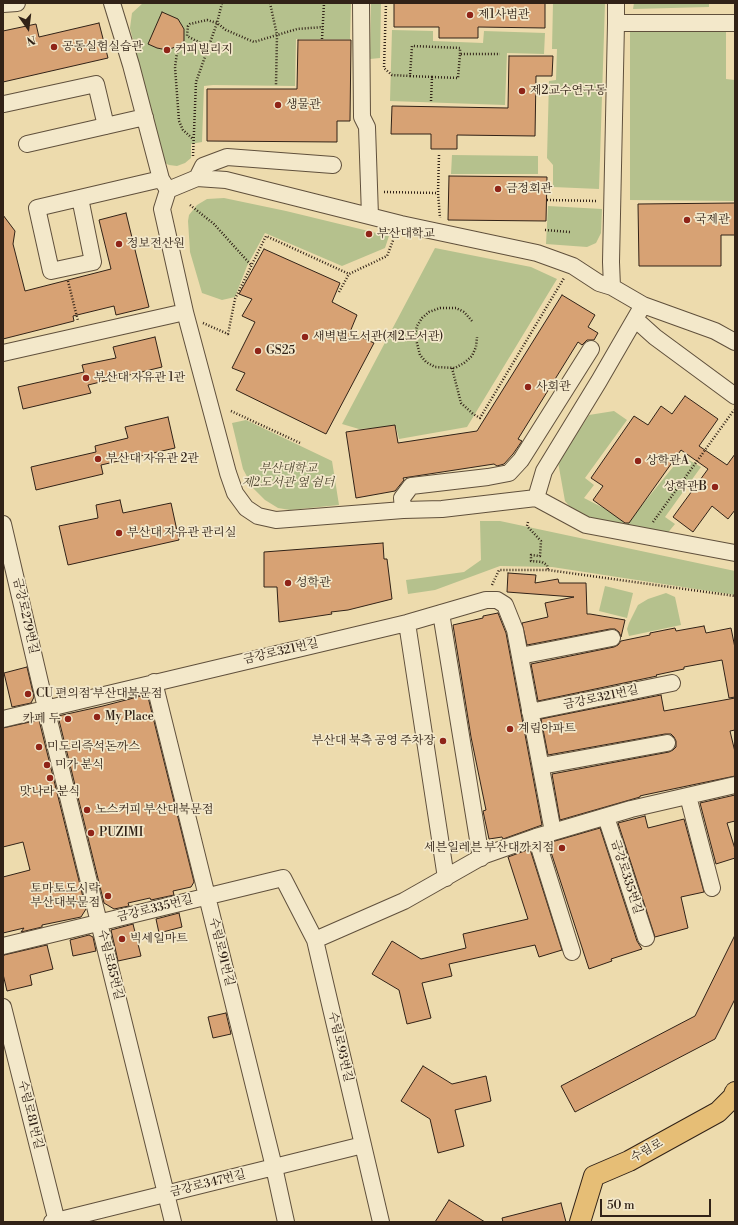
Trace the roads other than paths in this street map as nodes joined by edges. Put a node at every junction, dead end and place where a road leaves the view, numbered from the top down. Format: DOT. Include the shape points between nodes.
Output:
graph roads {
  1 [pos="17,3"];
  2 [pos="112,3"];
  3 [pos="361,3"];
  4 [pos="616,3"];
  5 [pos="3,4"];
  6 [pos="616,23"];
  7 [pos="735,23"];
  8 [pos="4,104"];
  9 [pos="145,117"];
  10 [pos="106,126"];
  11 [pos="27,144"];
  12 [pos="333,165"];
  13 [pos="197,178"];
  14 [pos="165,184"];
  15 [pos="80,198"];
  16 [pos="370,216"];
  17 [pos="612,287"];
  18 [pos="643,305"];
  19 [pos="185,312"];
  20 [pos="635,319"];
  21 [pos="735,342"];
  22 [pos="591,349"];
  23 [pos="3,353"];
  24 [pos="735,396"];
  25 [pos="536,498"];
  26 [pos="403,510"];
  27 [pos="3,524"];
  28 [pos="735,553"];
  29 [pos="441,614"];
  30 [pos="407,623"];
  31 [pos="612,638"];
  32 [pos="520,656"];
  33 [pos="154,682"];
  34 [pos="672,683"];
  35 [pos="46,708"];
  36 [pos="530,712"];
  37 [pos="3,719"];
  38 [pos="667,743"];
  39 [pos="540,766"];
  40 [pos="735,785"];
  41 [pos="688,796"];
  42 [pos="606,817"];
  43 [pos="553,832"];
  44 [pos="536,837"];
  45 [pos="481,858"];
  46 [pos="283,878"];
  47 [pos="446,878"];
  48 [pos="712,888"];
  49 [pos="207,896"];
  50 [pos="99,922"];
  51 [pos="646,938"];
  52 [pos="315,940"];
  53 [pos="3,946"];
  54 [pos="572,952"];
  55 [pos="3,1007"];
  56 [pos="735,1092"];
  57 [pos="363,1145"];
  58 [pos="274,1167"];
  59 [pos="166,1194"];
  60 [pos="55,1222"];
  61 [pos="173,1222"];
  62 [pos="286,1222"];
  63 [pos="381,1222"];
  64 [pos="580,1222"];
  1 -- 5 [label="street"];
  2 -- 9 [label="street"];
  3 -- 16 [label="street" via="362,117 367,127"];
  4 -- 6 [label="street"];
  6 -- 7 [label="street"];
  6 -- 17 [label="street"];
  8 -- 10 [label="street" via="96,84"];
  9 -- 10 [label="street"];
  9 -- 14 [label="street"];
  10 -- 11 [label="street"];
  12 -- 13 [label="street" via="228,157 203,166"];
  13 -- 14 [label="street"];
  13 -- 16 [label="street" via="226,180"];
  14 -- 15 [label="street"];
  14 -- 19 [label="street" via="162,209"];
  15 -- 15 [label="street" via="37,208 51,271 93,262"];
  16 -- 17 [label="street" via="537,253 573,266 599,283"];
  17 -- 18 [label="street"];
  18 -- 20 [label="street"];
  18 -- 21 [label="street" via="715,331"];
  19 -- 23 [label="street"];
  19 -- 26 [label="street" via="228,473 235,493 246,508 258,516 276,520"];
  20 -- 24 [label="street" via="655,337"];
  20 -- 25 [label="street" via="544,471"];
  22 -- 26 [label="street" via="521,460 509,473 411,486 402,498"];
  25 -- 26 [label="street" via="442,509"];
  25 -- 28 [label="street" via="586,525"];
  27 -- 35 [label="street, 금강로279번길"];
  29 -- 30 [label="street, 금강로321번길"];
  29 -- 32 [label="street, 금강로321번길" via="486,600 497,600 505,605 515,630"];
  29 -- 45 [label="street"];
  30 -- 33 [label="street, 금강로321번길"];
  30 -- 47 [label="street"];
  31 -- 32 [label="street"];
  32 -- 36 [label="street"];
  33 -- 35 [label="street, 금강로321번길"];
  33 -- 49 [label="street, 수림로91번길"];
  34 -- 36 [label="street, 금강로321번길"];
  35 -- 37 [label="street, 금강로321번길"];
  35 -- 50 [label="street, 수림로85번길"];
  36 -- 39 [label="street"];
  38 -- 39 [label="street"];
  39 -- 43 [label="street"];
  40 -- 41 [label="street"];
  41 -- 42 [label="street"];
  41 -- 48 [label="street"];
  42 -- 43 [label="street"];
  42 -- 51 [label="street, 금강로335번길"];
  43 -- 44 [label="street"];
  44 -- 45 [label="street"];
  44 -- 54 [label="street"];
  45 -- 47 [label="street"];
  46 -- 49 [label="street, 금강로335번길"];
  46 -- 52 [label="street, 수림로93번길"];
  47 -- 52 [label="street" via="404,901"];
  49 -- 50 [label="street, 금강로335번길"];
  49 -- 58 [label="street, 수림로91번길"];
  50 -- 53 [label="street, 금강로335번길"];
  50 -- 59 [label="street, 수림로85번길"];
  52 -- 57 [label="street, 수림로93번길"];
  55 -- 60 [label="street, 수림로81번길"];
  56 -- 64 [label="main road, 수림로" via="718,1112 629,1161 594,1176"];
  57 -- 58 [label="street, 금강로347번길"];
  57 -- 63 [label="street, 수림로93번길"];
  58 -- 59 [label="street, 금강로347번길"];
  58 -- 62 [label="street, 수림로91번길"];
  59 -- 60 [label="street, 금강로347번길"];
  59 -- 61 [label="street, 수림로85번길"];
}
